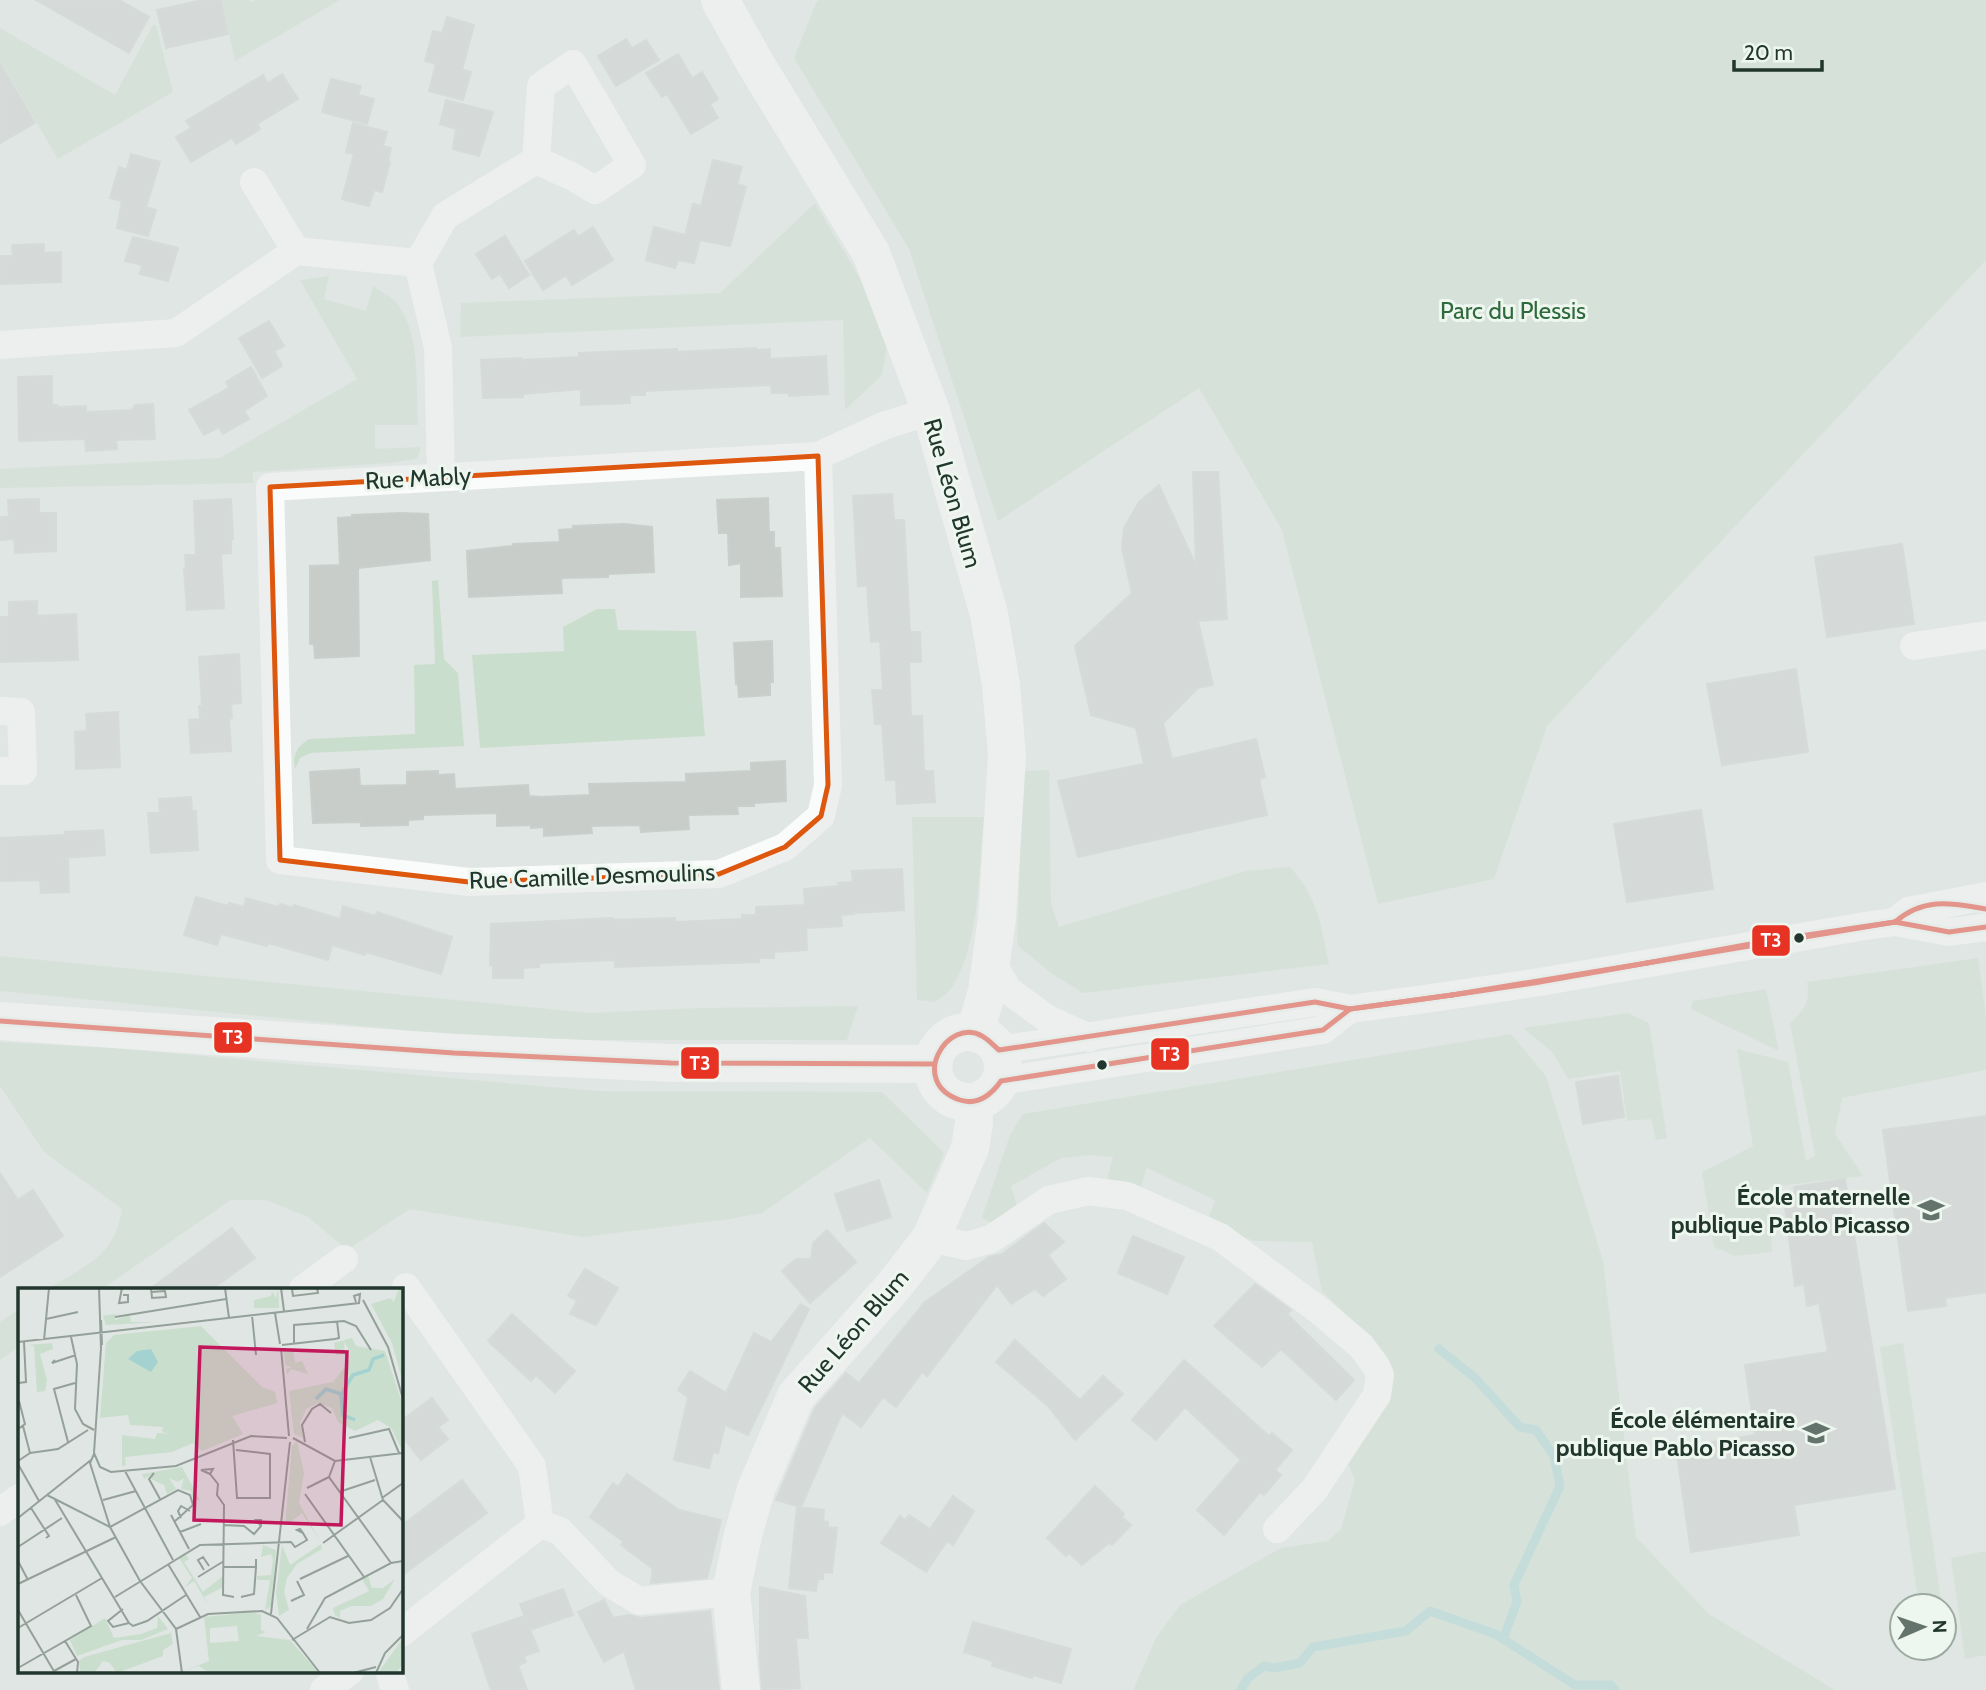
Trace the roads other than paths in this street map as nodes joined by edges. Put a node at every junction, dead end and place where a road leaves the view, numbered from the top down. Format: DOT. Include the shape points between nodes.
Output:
graph roads {
  1 [pos="720,0"];
  2 [pos="536,160"];
  3 [pos="254,182"];
  4 [pos="296,251"];
  5 [pos="418,263"];
  6 [pos="0,345"];
  7 [pos="930,411"];
  8 [pos="818,456"];
  9 [pos="442,477"];
  10 [pos="1986,635"];
  11 [pos="1914,646"];
  12 [pos="0,711"];
  13 [pos="0,771"];
  14 [pos="281,860"];
  15 [pos="1985,910"];
  16 [pos="1895,922"];
  17 [pos="991,960"];
  18 [pos="1350,1009"];
  19 [pos="0,1021"];
  20 [pos="1089,1038"];
  21 [pos="934,1064"];
  22 [pos="987,1066"];
  23 [pos="931,1238"];
  24 [pos="344,1259"];
  25 [pos="406,1287"];
  26 [pos="304,1288"];
  27 [pos="18,1499"];
  28 [pos="0,1512"];
  29 [pos="540,1524"];
  30 [pos="1277,1530"];
  31 [pos="731,1592"];
  32 [pos="402,1632"];
  33 [pos="349,1672"];
  34 [pos="389,1672"];
  35 [pos="324,1690"];
  36 [pos="396,1690"];
  37 [pos="741,1690"];
  1 -- 7 [label="street, Rue Léon Blum" via="871,253"];
  2 -- 5 [label="street" via="445,216"];
  3 -- 4 [label="street"];
  4 -- 5 [label="street"];
  4 -- 6 [label="street" via="176,333"];
  5 -- 9 [label="street" via="439,348"];
  7 -- 8 [label="street, Rue Mably" via="883,426"];
  7 -- 17 [label="street, Rue Léon Blum" via="989,614 1001,685 1007,756"];
  8 -- 9 [label="street, Rue Mably"];
  8 -- 14 [label="street, Rue Camille Desmoulins" via="828,785 821,817 785,847 719,874 469,883"];
  9 -- 14 [label="street, Rue Mably" via="270,487"];
  10 -- 11 [label="street"];
  12 -- 13 [label="street" via="21,712 23,771"];
  15 -- 16 [label="street" via="1946,902 1908,911"];
  15 -- 16 [label="street" via="1949,932"];
  16 -- 18 [label="street"];
  17 -- 20 [label="street" via="1008,990 1046,1018"];
  17 -- 22 [label="street, Rue Léon Blum"];
  18 -- 20 [label="street" via="1315,1002"];
  18 -- 22 [label="street" via="1323,1030 1065,1072"];
  19 -- 21 [label="street" via="454,1053 671,1063"];
  20 -- 22 [label="street"];
  21 -- 22 [label="street" via="937,1052 952,1035 964,1032"];
  21 -- 22 [label="street" via="944,1093 962,1102"];
  22 -- 23 [label="street, Rue Léon Blum" via="970,1148"];
  23 -- 30 [label="street" via="966,1246 991,1239 1049,1200 1088,1191 1128,1196 1220,1237 1351,1337 1380,1375 1377,1395 1314,1490"];
  23 -- 31 [label="street, Rue Léon Blum" via="796,1396 756,1489"];
  24 -- 26 [label="street"];
  25 -- 29 [label="street" via="531,1466"];
  27 -- 28 [label="street"];
  29 -- 31 [label="street" via="560,1531 609,1583 639,1601"];
  29 -- 32 [label="street"];
  31 -- 37 [label="street, Rue Léon Blum"];
  33 -- 35 [label="street"];
  34 -- 36 [label="street"];
}
